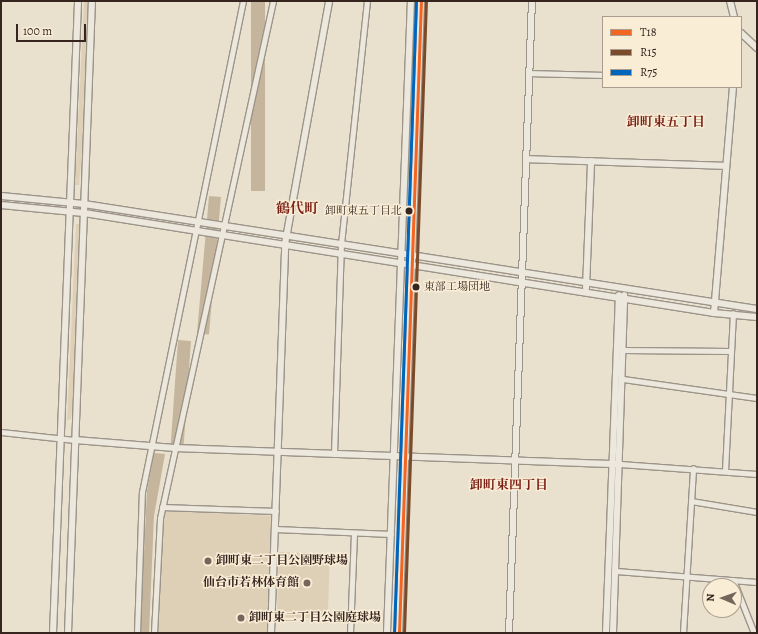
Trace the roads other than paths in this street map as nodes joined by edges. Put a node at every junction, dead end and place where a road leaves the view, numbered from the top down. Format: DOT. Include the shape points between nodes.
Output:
graph roads {
  1 [pos="78,1"];
  2 [pos="92,1"];
  3 [pos="243,1"];
  4 [pos="273,1"];
  5 [pos="329,1"];
  6 [pos="367,1"];
  7 [pos="411,1"];
  8 [pos="421,1"];
  9 [pos="532,1"];
  10 [pos="730,1"];
  11 [pos="734,16"];
  12 [pos="742,34"];
  13 [pos="757,48"];
  14 [pos="529,73"];
  15 [pos="602,75"];
  16 [pos="733,88"];
  17 [pos="526,159"];
  18 [pos="590,161"];
  19 [pos="726,166"];
  20 [pos="1,196"];
  21 [pos="71,203"];
  22 [pos="84,204"];
  23 [pos="1,205"];
  24 [pos="71,213"];
  25 [pos="84,213"];
  26 [pos="197,221"];
  27 [pos="224,226"];
  28 [pos="196,230"];
  29 [pos="220,234"];
  30 [pos="286,236"];
  31 [pos="285,244"];
  32 [pos="341,244"];
  33 [pos="341,253"];
  34 [pos="401,254"];
  35 [pos="413,256"];
  36 [pos="400,263"];
  37 [pos="412,264"];
  38 [pos="522,274"];
  39 [pos="522,283"];
  40 [pos="586,284"];
  41 [pos="622,289"];
  42 [pos="586,292"];
  43 [pos="618,297"];
  44 [pos="625,298"];
  45 [pos="715,304"];
  46 [pos="757,309"];
  47 [pos="714,313"];
  48 [pos="733,313"];
  49 [pos="757,317"];
  50 [pos="624,350"];
  51 [pos="730,352"];
  52 [pos="623,379"];
  53 [pos="728,394"];
  54 [pos="757,398"];
  55 [pos="1,432"];
  56 [pos="62,439"];
  57 [pos="75,440"];
  58 [pos="151,446"];
  59 [pos="175,448"];
  60 [pos="278,452"];
  61 [pos="334,454"];
  62 [pos="394,456"];
  63 [pos="406,457"];
  64 [pos="515,460"];
  65 [pos="612,464"];
  66 [pos="620,464"];
  67 [pos="693,468"];
  68 [pos="724,471"];
  69 [pos="757,474"];
  70 [pos="691,501"];
  71 [pos="162,507"];
  72 [pos="276,511"];
  73 [pos="757,512"];
  74 [pos="275,530"];
  75 [pos="354,532"];
  76 [pos="391,534"];
  77 [pos="616,571"];
  78 [pos="685,576"];
  79 [pos="709,578"];
  80 [pos="742,581"];
  81 [pos="757,582"];
  82 [pos="742,603"];
  83 [pos="53,633"];
  84 [pos="68,633"];
  85 [pos="137,633"];
  86 [pos="154,633"];
  87 [pos="271,633"];
  88 [pos="350,633"];
  89 [pos="388,633"];
  90 [pos="399,633"];
  91 [pos="508,633"];
  92 [pos="606,633"];
  93 [pos="613,633"];
  94 [pos="683,633"];
  95 [pos="754,633"];
  1 -- 21 [label="street"];
  2 -- 22 [label="street"];
  3 -- 26 [label="street"];
  4 -- 27 [label="street"];
  5 -- 30 [label="street"];
  6 -- 32 [label="street"];
  7 -- 34 [label="street"];
  8 -- 35 [label="street"];
  9 -- 14 [label="street"];
  10 -- 11 [label="street"];
  12 -- 13 [label="street"];
  14 -- 15 [label="street"];
  14 -- 17 [label="street"];
  16 -- 19 [label="street"];
  17 -- 18 [label="street"];
  17 -- 38 [label="street"];
  18 -- 19 [label="street"];
  18 -- 40 [label="street"];
  19 -- 45 [label="street"];
  20 -- 21 [label="street"];
  21 -- 22 [label="street"];
  21 -- 24 [label="street"];
  22 -- 25 [label="street"];
  22 -- 26 [label="street"];
  23 -- 24 [label="street"];
  24 -- 25 [label="street"];
  24 -- 56 [label="street"];
  25 -- 28 [label="street"];
  25 -- 57 [label="street"];
  26 -- 27 [label="street"];
  26 -- 28 [label="street"];
  27 -- 29 [label="street"];
  27 -- 30 [label="street"];
  28 -- 29 [label="street"];
  28 -- 58 [label="street"];
  29 -- 31 [label="street"];
  29 -- 59 [label="street"];
  30 -- 31 [label="street"];
  30 -- 32 [label="street"];
  31 -- 33 [label="street"];
  31 -- 60 [label="street"];
  32 -- 33 [label="street"];
  32 -- 34 [label="street"];
  33 -- 36 [label="street"];
  33 -- 61 [label="street"];
  34 -- 35 [label="street"];
  34 -- 36 [label="street"];
  35 -- 37 [label="street"];
  35 -- 38 [label="street"];
  36 -- 37 [label="street"];
  36 -- 62 [label="street"];
  37 -- 39 [label="street"];
  37 -- 63 [label="street"];
  38 -- 39 [label="street"];
  38 -- 40 [label="street"];
  39 -- 42 [label="street"];
  39 -- 64 [label="street"];
  40 -- 41 [label="street"];
  40 -- 42 [label="street"];
  41 -- 43 [label="street"];
  41 -- 44 [label="street"];
  41 -- 45 [label="street"];
  42 -- 43 [label="street"];
  43 -- 44 [label="street"];
  43 -- 65 [label="street"];
  44 -- 47 [label="street"];
  44 -- 50 [label="street"];
  45 -- 46 [label="street"];
  45 -- 47 [label="street"];
  47 -- 48 [label="street"];
  48 -- 49 [label="street"];
  48 -- 51 [label="street"];
  50 -- 51 [label="street"];
  50 -- 52 [label="street"];
  51 -- 53 [label="street"];
  52 -- 53 [label="street"];
  52 -- 66 [label="street"];
  53 -- 54 [label="street"];
  53 -- 68 [label="street"];
  55 -- 56 [label="street"];
  56 -- 57 [label="street"];
  56 -- 83 [label="street"];
  57 -- 58 [label="street"];
  57 -- 84 [label="street"];
  58 -- 59 [label="street"];
  58 -- 85 [label="street" via="142,492"];
  59 -- 60 [label="street"];
  59 -- 71 [label="street"];
  60 -- 61 [label="street"];
  60 -- 72 [label="street"];
  61 -- 62 [label="street"];
  62 -- 63 [label="street"];
  62 -- 76 [label="street"];
  63 -- 64 [label="street"];
  63 -- 90 [label="street"];
  64 -- 65 [label="street"];
  64 -- 91 [label="street"];
  65 -- 66 [label="street"];
  65 -- 92 [label="street"];
  66 -- 67 [label="street"];
  66 -- 77 [label="street"];
  67 -- 68 [label="street"];
  67 -- 70 [label="street"];
  68 -- 69 [label="street"];
  70 -- 73 [label="street"];
  70 -- 78 [label="street"];
  71 -- 72 [label="street"];
  71 -- 86 [label="street"];
  72 -- 74 [label="street"];
  74 -- 75 [label="street"];
  74 -- 87 [label="street"];
  75 -- 76 [label="street"];
  75 -- 88 [label="street"];
  76 -- 89 [label="street"];
  77 -- 78 [label="street"];
  77 -- 93 [label="street"];
  78 -- 79 [label="street"];
  78 -- 94 [label="street"];
  80 -- 81 [label="street"];
  82 -- 95 [label="street"];
}
